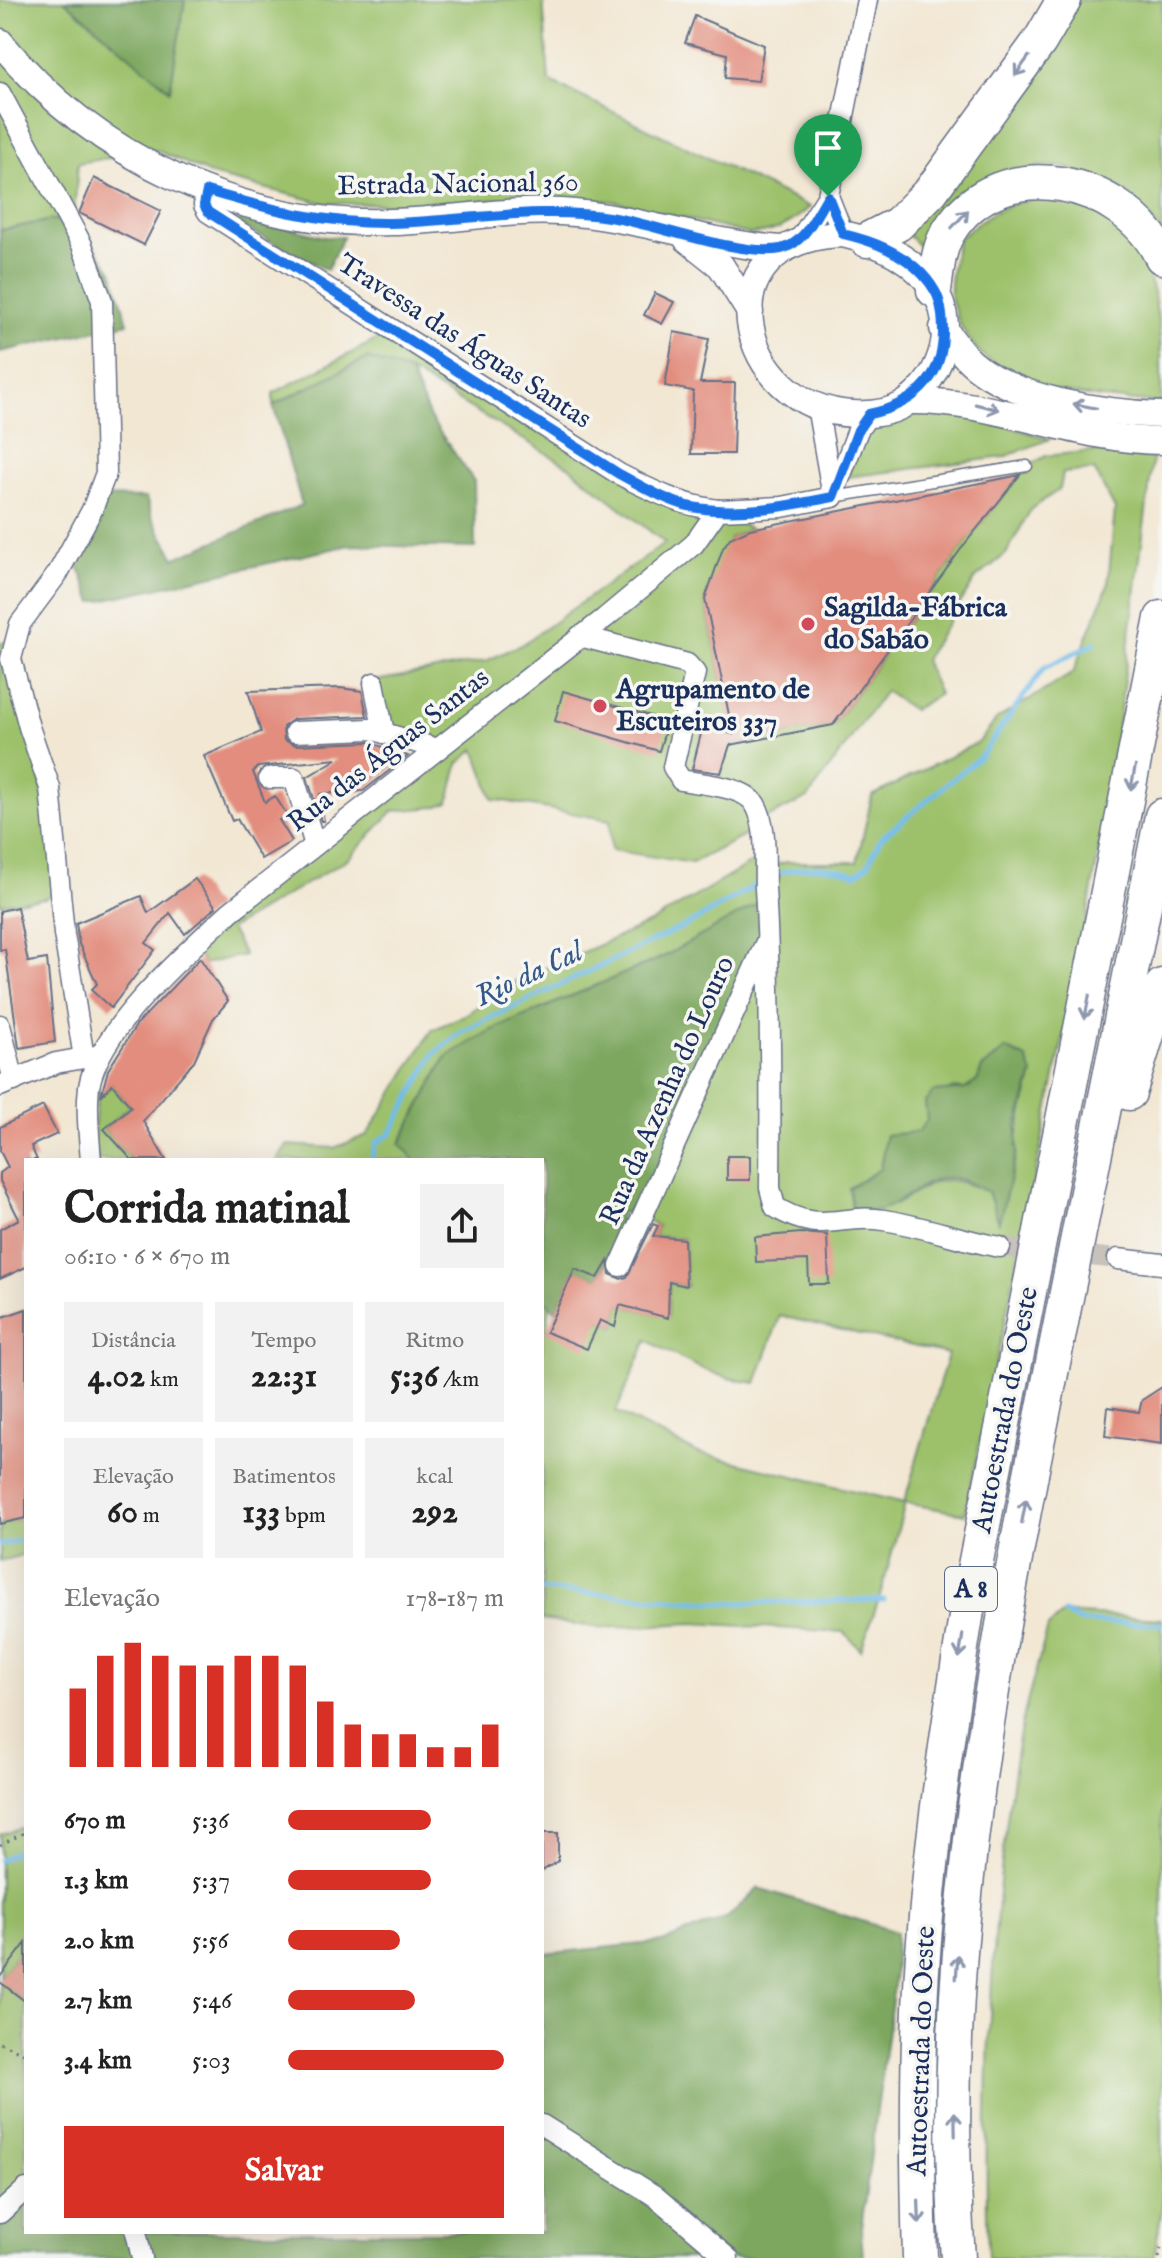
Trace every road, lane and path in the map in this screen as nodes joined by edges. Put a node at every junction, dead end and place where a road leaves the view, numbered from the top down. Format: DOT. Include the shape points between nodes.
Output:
graph roads {
  1 [pos="867,0"];
  2 [pos="1064,0"];
  3 [pos="0,42"];
  4 [pos="0,93"];
  5 [pos="207,191"];
  6 [pos="828,196"];
  7 [pos="681,234"];
  8 [pos="855,237"];
  9 [pos="790,244"];
  10 [pos="1162,257"];
  11 [pos="934,290"];
  12 [pos="750,312"];
  13 [pos="943,328"];
  14 [pos="909,401"];
  15 [pos="817,406"];
  16 [pos="869,414"];
  17 [pos="1162,415"];
  18 [pos="1162,441"];
  19 [pos="1027,466"];
  20 [pos="833,497"];
  21 [pos="718,510"];
  22 [pos="1162,618"];
  23 [pos="580,636"];
  24 [pos="374,683"];
  25 [pos="295,732"];
  26 [pos="384,733"];
  27 [pos="438,749"];
  28 [pos="269,778"];
  29 [pos="1162,816"];
  30 [pos="315,845"];
  31 [pos="768,938"];
  32 [pos="1162,986"];
  33 [pos="0,1025"];
  34 [pos="92,1056"];
  35 [pos="7,1083"];
  36 [pos="91,1158"];
  37 [pos="1000,1247"];
  38 [pos="1118,1259"];
  39 [pos="1162,1264"];
  40 [pos="620,1266"];
  41 [pos="1062,1319"];
  42 [pos="24,1833"];
  43 [pos="0,1845"];
  44 [pos="0,2043"];
  45 [pos="24,2053"];
  46 [pos="544,2126"];
  47 [pos="24,2191"];
  48 [pos="0,2213"];
  49 [pos="136,2234"];
  50 [pos="1162,2243"];
  51 [pos="142,2258"];
  52 [pos="728,2258"];
  53 [pos="920,2258"];
  54 [pos="958,2258"];
  55 [pos="1159,2258"];
  1 -- 6 [label="street"];
  2 -- 8 [label="highway, one-way" via="931,191 898,224"];
  3 -- 5 [label="main road, Estrada Nacional 360" via="81,120 160,171"];
  4 -- 34 [label="street" via="82,245 102,301 106,473 58,573 20,624 11,659 50,788 64,934"];
  5 -- 7 [label="main road, Estrada Nacional 360" via="336,221 390,223 561,212"];
  5 -- 21 [label="street, Travessa das Águas Santas" via="208,212 619,474 664,498"];
  6 -- 8 [label="street"];
  6 -- 9 [label="street"];
  7 -- 9 [label="main road, Estrada Nacional 360" via="735,245"];
  7 -- 12 [label="main road, Estrada Nacional 360" via="721,266"];
  8 -- 9 [label="main road"];
  8 -- 11 [label="main road" via="904,259"];
  9 -- 12 [label="main road" via="756,279"];
  11 -- 10 [label="highway, one-way" via="942,244 960,217 997,191 1036,182 1061,183 1107,197 1143,227"];
  11 -- 13 [label="main road"];
  12 -- 15 [label="main road" via="755,342 772,374"];
  13 -- 14 [label="main road" via="937,368"];
  17 -- 13 [label="main road, one-way" via="1102,409 1010,385 971,362"];
  14 -- 16 [label="main road"];
  14 -- 18 [label="main road, one-way" via="974,404 1067,430"];
  15 -- 16 [label="main road"];
  15 -- 20 [label="street"];
  16 -- 20 [label="street"];
  19 -- 20 [label="lane"];
  20 -- 21 [label="street" via="782,507"];
  21 -- 23 [label="street, Rua das Águas Santas" via="694,544"];
  22 -- 53 [label="highway, Autoestrada do Oeste / A 8, one-way" via="971,1586 947,1733 921,1987"];
  23 -- 27 [label="street, Rua das Águas Santas"];
  23 -- 31 [label="street" via="687,664 695,673 673,767 681,780 749,796 756,805"];
  24 -- 26 [label="street"];
  25 -- 26 [label="street"];
  26 -- 27 [label="street"];
  27 -- 30 [label="street, Rua das Águas Santas"];
  28 -- 30 [label="street" via="294,778"];
  29 -- 41 [label="highway, Autoestrada do Oeste / A 8"];
  30 -- 34 [label="street, Rua das Águas Santas" via="182,955"];
  31 -- 37 [label="street" via="773,1046 770,1188 775,1207 818,1224 880,1219"];
  31 -- 40 [label="street, Rua da Azenha do Louro"];
  32 -- 41 [label="highway" via="1140,1047 1091,1246"];
  33 -- 35 [label="street"];
  34 -- 35 [label="street" via="56,1063"];
  34 -- 36 [label="street, Rua das Águas Santas"];
  38 -- 39 [label="street"];
  54 -- 41 [label="highway, Autoestrada do Oeste / A 8, one-way" via="954,2045 970,1828 992,1680"];
  42 -- 43 [label="path"];
  44 -- 45 [label="path"];
  46 -- 52 [label="street" via="655,2196"];
  47 -- 48 [label="street"];
  49 -- 51 [label="street"];
  50 -- 55 [label="path"];
}
